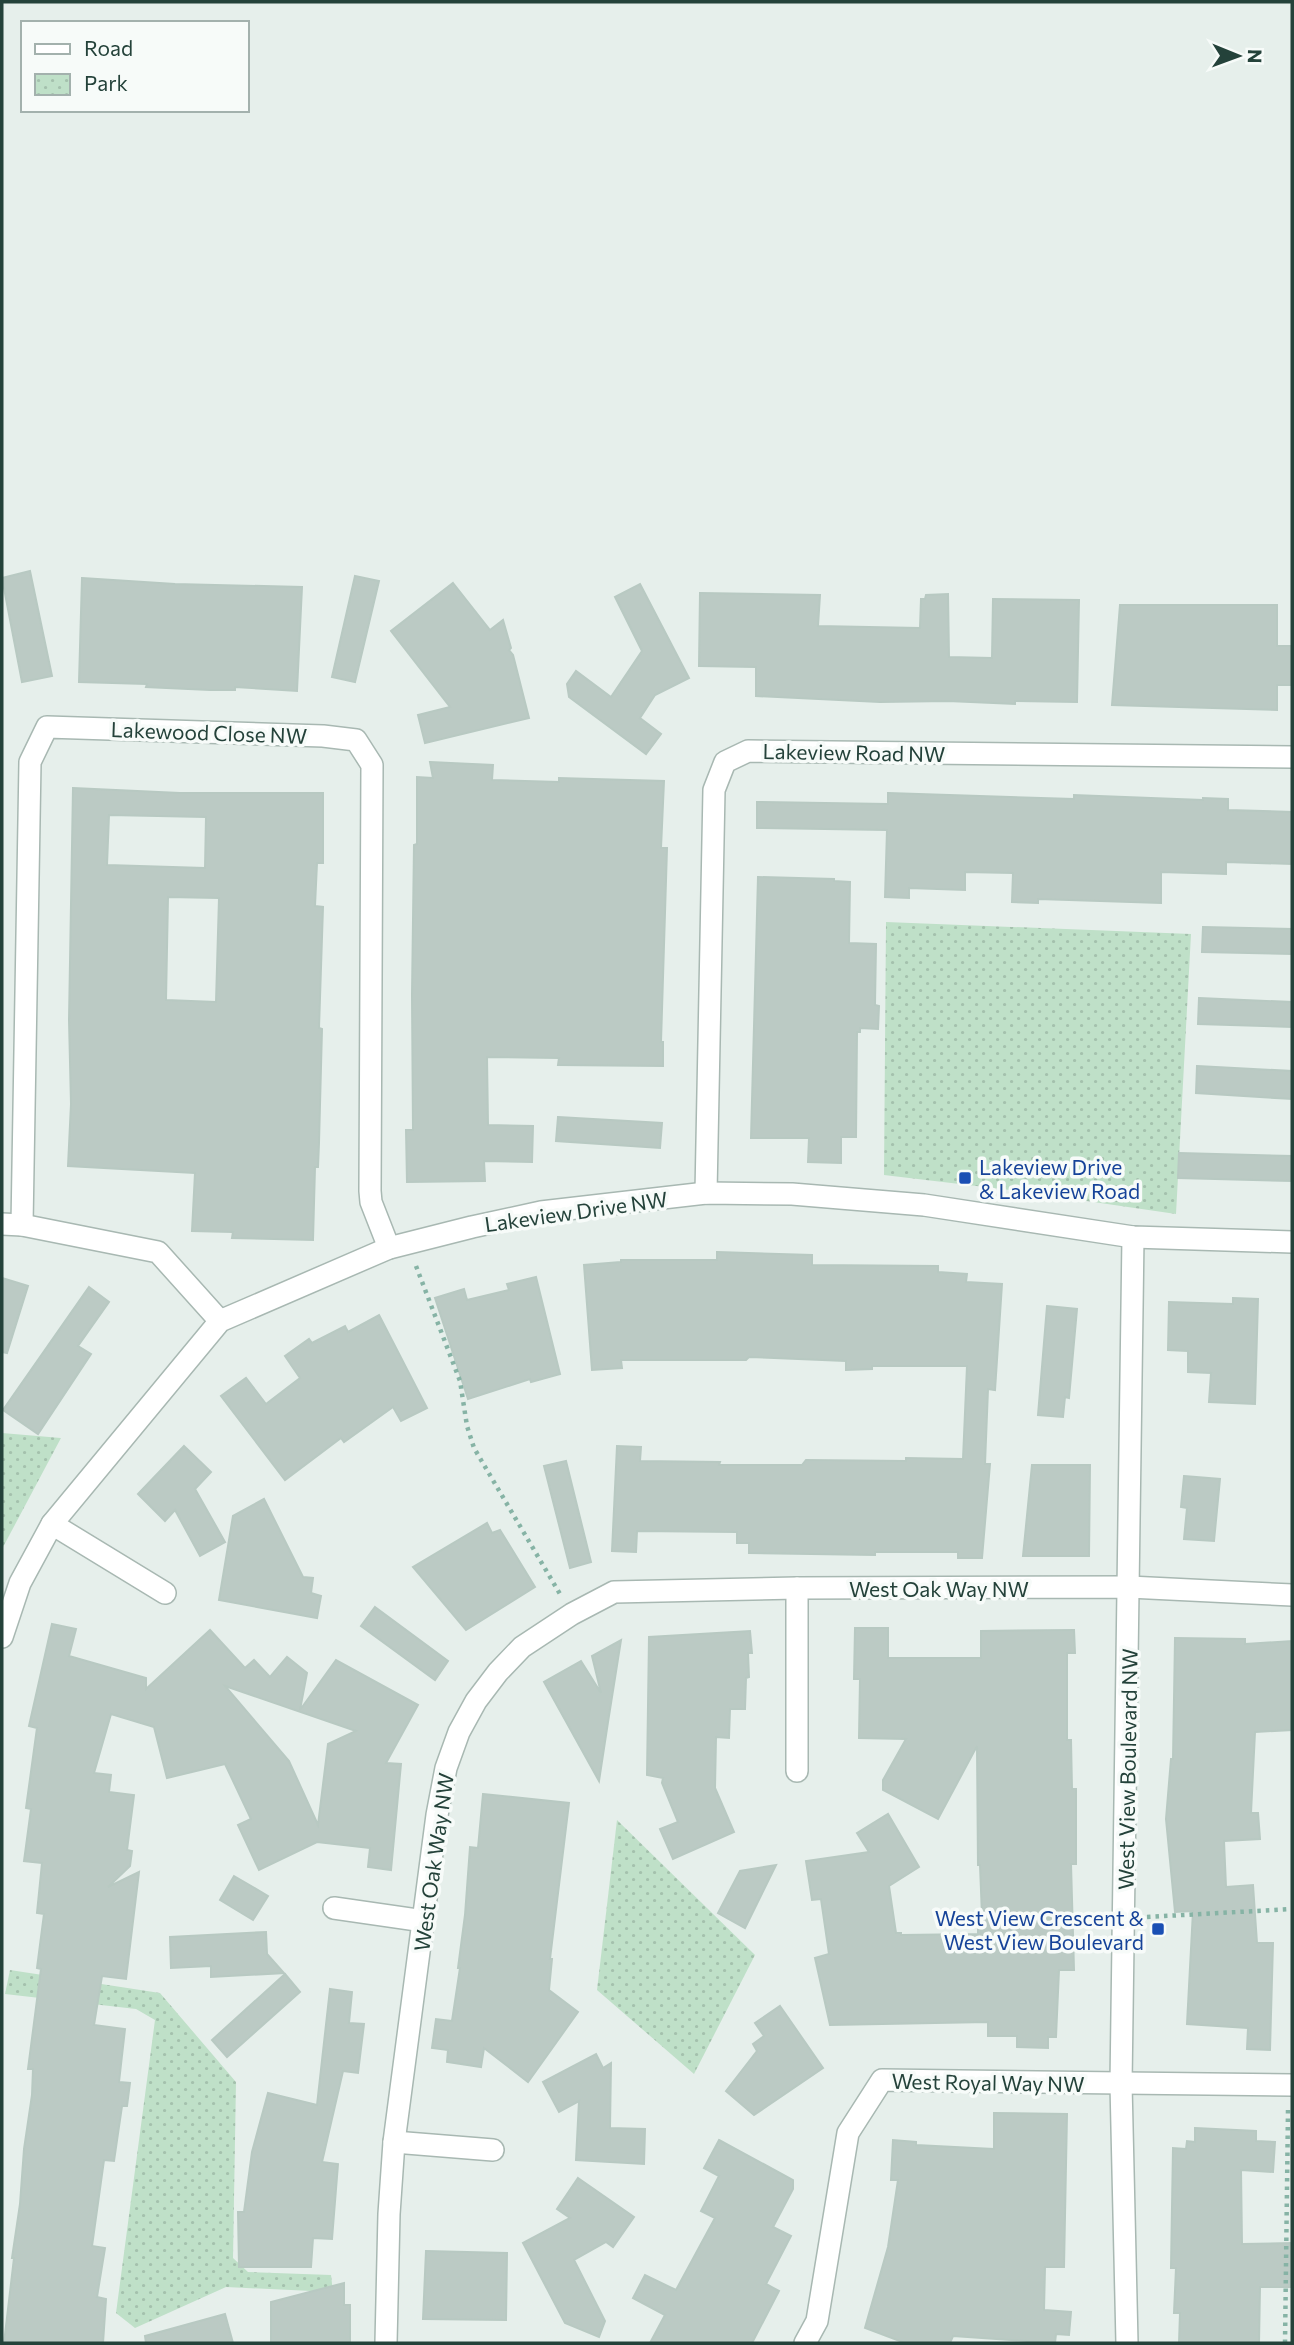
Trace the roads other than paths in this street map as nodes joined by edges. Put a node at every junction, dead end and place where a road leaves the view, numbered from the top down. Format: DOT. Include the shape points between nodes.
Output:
graph roads {
  1 [pos="1292,757"];
  2 [pos="706,1193"];
  3 [pos="12,1224"];
  4 [pos="1133,1237"];
  5 [pos="1292,1242"];
  6 [pos="389,1248"];
  7 [pos="220,1321"];
  8 [pos="52,1524"];
  9 [pos="1129,1587"];
  10 [pos="797,1588"];
  11 [pos="165,1593"];
  12 [pos="1292,1595"];
  13 [pos="2,1637"];
  14 [pos="797,1771"];
  15 [pos="334,1908"];
  16 [pos="425,1921"];
  17 [pos="1121,2084"];
  18 [pos="1290,2085"];
  19 [pos="394,2142"];
  20 [pos="493,2150"];
  21 [pos="386,2343"];
  22 [pos="805,2343"];
  23 [pos="1127,2343"];
  1 -- 2 [label="street, Lakeview Road NW" via="748,751 725,762 714,790"];
  2 -- 4 [label="street, Lakeview Drive NW" via="792,1194 924,1205"];
  2 -- 6 [label="street, Lakeview Drive NW" via="541,1212"];
  3 -- 6 [label="street, Lakewood Close NW" via="30,762 47,727 323,736 356,740 372,765 370,1191"];
  3 -- 7 [label="street" via="158,1252"];
  4 -- 5 [label="street, Lakeview Drive NW"];
  4 -- 9 [label="street, West View Boulevard NW"];
  6 -- 7 [label="street, Lakeview Drive NW"];
  7 -- 8 [label="street, Lakeview Drive NW"];
  8 -- 11 [label="street"];
  8 -- 13 [label="street, Lakeview Drive NW" via="20,1583"];
  9 -- 10 [label="street, West Oak Way NW"];
  9 -- 12 [label="street, West Oak Way NW"];
  9 -- 17 [label="street, West View Boulevard NW"];
  10 -- 14 [label="street"];
  10 -- 16 [label="street, West Oak Way NW" via="614,1592 522,1647 476,1701 459,1732 437,1815"];
  15 -- 16 [label="street"];
  16 -- 19 [label="street, West Oak Way NW"];
  17 -- 18 [label="street"];
  17 -- 22 [label="street, West Royal Way NW" via="882,2080 848,2133 817,2321"];
  17 -- 23 [label="street, West View Boulevard NW"];
  19 -- 20 [label="street"];
  19 -- 21 [label="street, West Oak Way NW"];
}
